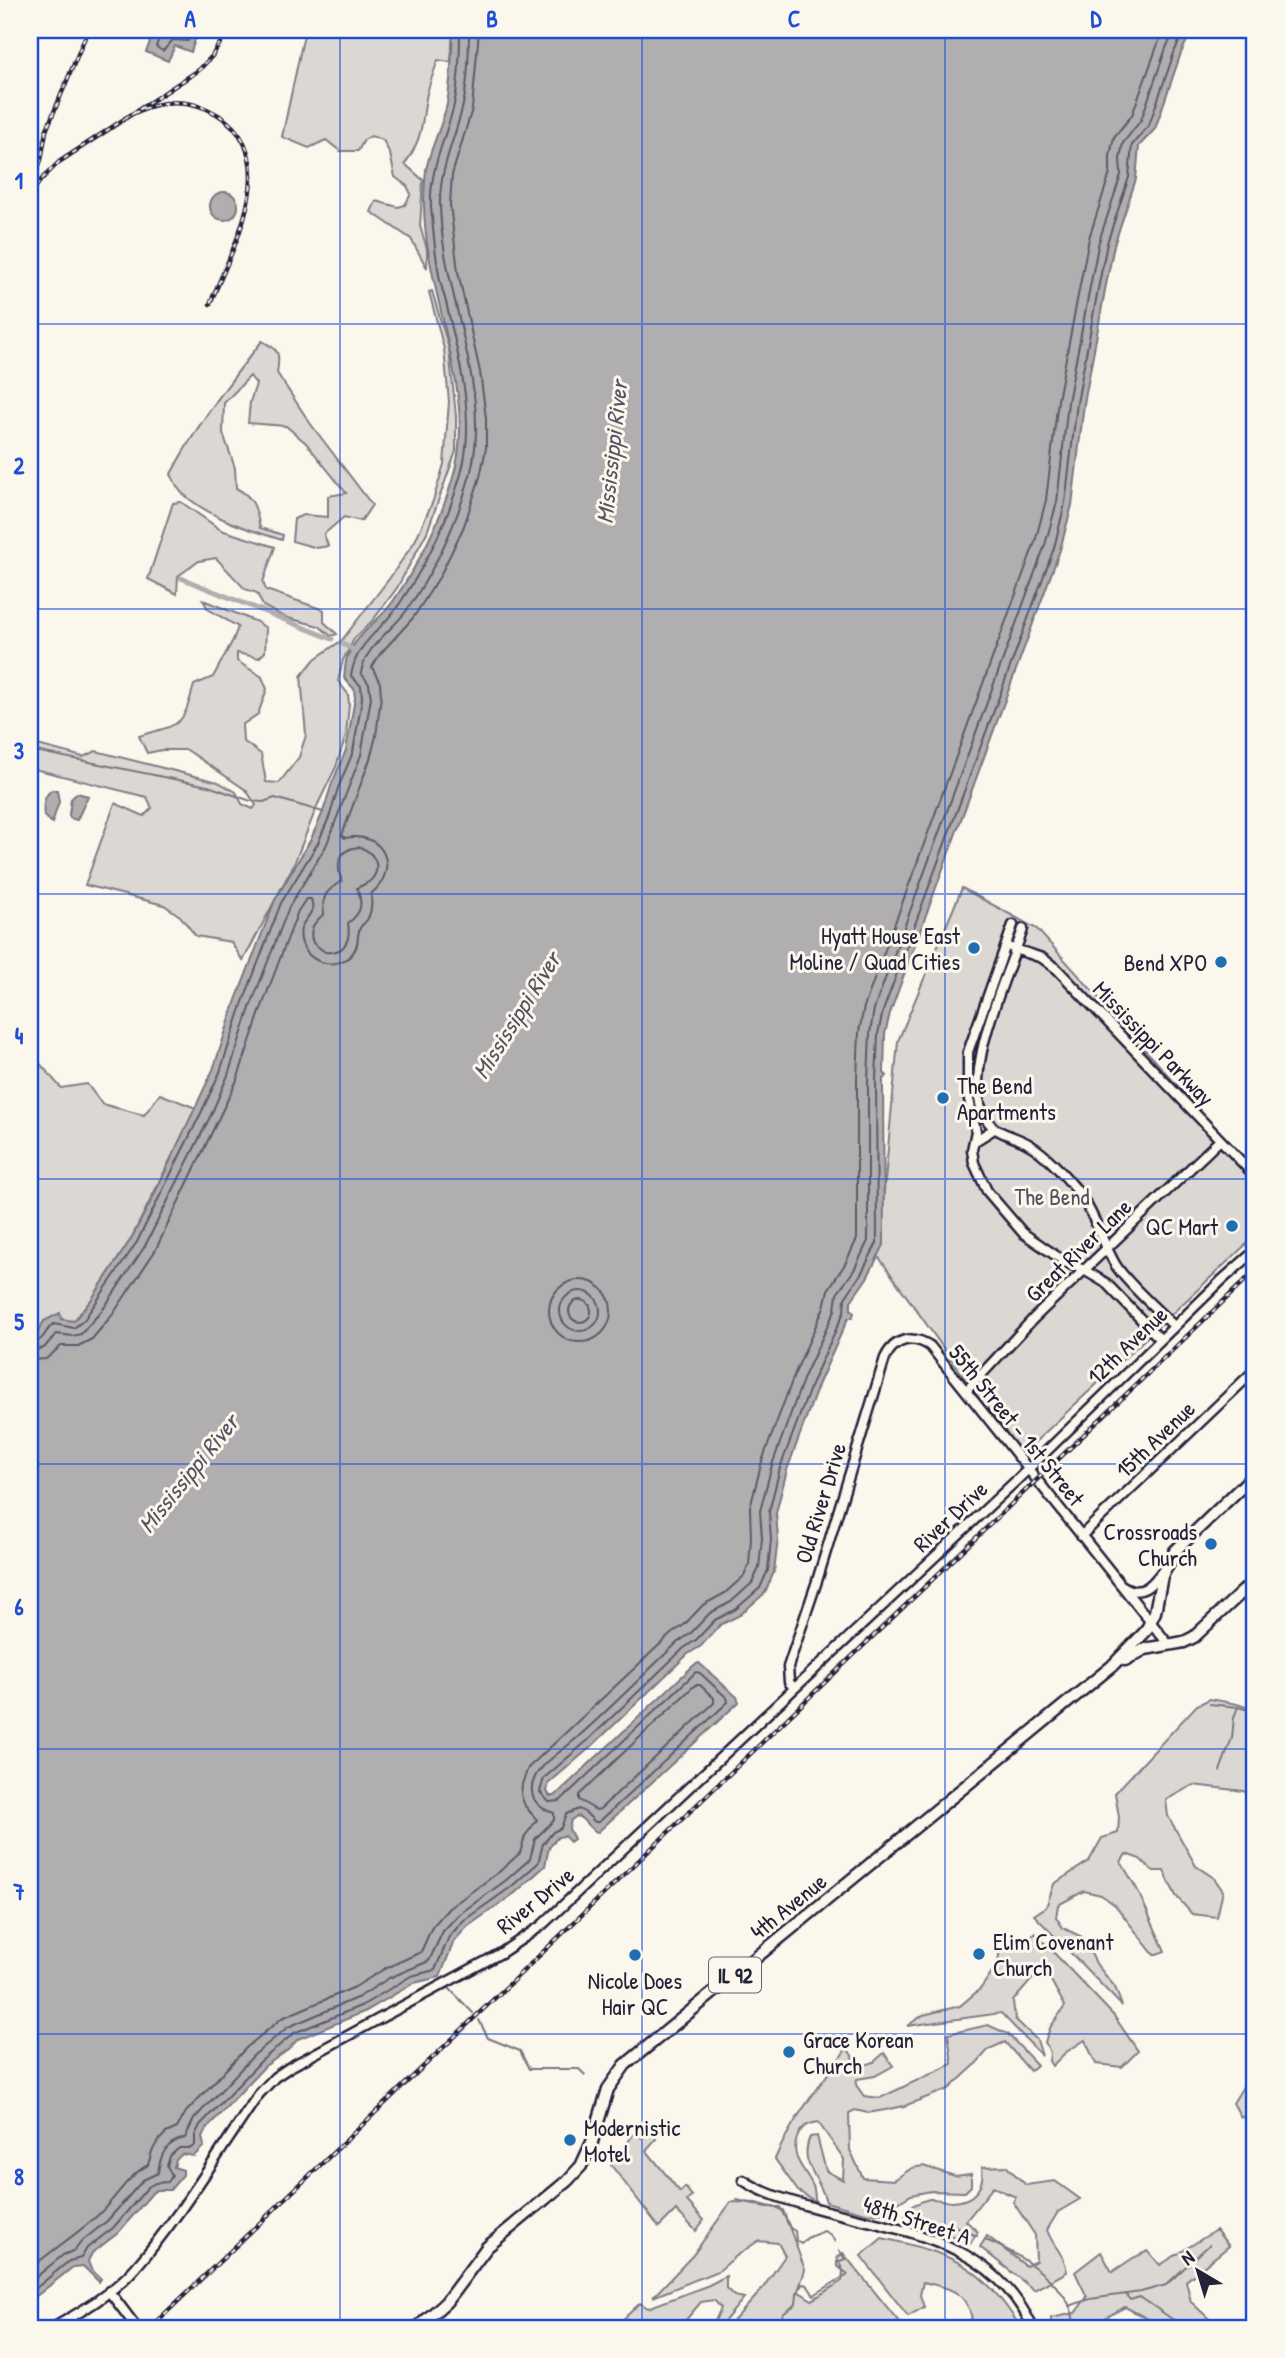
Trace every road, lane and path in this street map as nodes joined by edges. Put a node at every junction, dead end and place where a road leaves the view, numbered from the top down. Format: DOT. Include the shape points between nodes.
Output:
graph roads {
  1 [pos="1013,925"];
  2 [pos="1024,929"];
  3 [pos="1006,946"];
  4 [pos="1017,950"];
  5 [pos="994,1129"];
  6 [pos="1220,1140"];
  7 [pos="975,1141"];
  8 [pos="1255,1176"];
  9 [pos="1108,1247"];
  10 [pos="1255,1251"];
  11 [pos="1084,1270"];
  12 [pos="1174,1326"];
  13 [pos="907,1339"];
  14 [pos="1160,1339"];
  15 [pos="1255,1370"];
  16 [pos="966,1391"];
  17 [pos="1028,1468"];
  18 [pos="1255,1474"];
  19 [pos="1082,1536"];
  20 [pos="1165,1567"];
  21 [pos="1255,1580"];
  22 [pos="1117,1582"];
  23 [pos="1150,1623"];
  24 [pos="1169,1645"];
  25 [pos="1112,1666"];
  26 [pos="794,1688"];
  27 [pos="743,2180"];
  28 [pos="109,2291"];
  29 [pos="53,2328"];
  30 [pos="137,2328"];
  31 [pos="416,2328"];
  32 [pos="1033,2328"];
  1 -- 3 [label="street"];
  2 -- 4 [label="street"];
  3 -- 4 [label="street, Mississippi Parkway"];
  3 -- 7 [label="street" via="968,1052"];
  4 -- 5 [label="street" via="979,1062 980,1104"];
  4 -- 6 [label="street, Mississippi Parkway" via="1042,958 1057,969"];
  5 -- 7 [label="street"];
  5 -- 9 [label="street" via="1029,1144 1057,1167 1085,1200"];
  6 -- 8 [label="street, Mississippi Parkway"];
  6 -- 9 [label="street, Great River Lane"];
  7 -- 11 [label="street" via="974,1163 987,1191 1004,1212 1023,1233"];
  9 -- 11 [label="street, Great River Lane"];
  9 -- 12 [label="street" via="1117,1267"];
  10 -- 12 [label="street, 12th Avenue"];
  11 -- 14 [label="street" via="1106,1283"];
  11 -- 16 [label="street, Great River Lane"];
  12 -- 14 [label="street, 12th Avenue"];
  13 -- 16 [label="street, 55th Street - 1st Street" via="930,1346"];
  13 -- 26 [label="street, Old River Drive" via="894,1345 885,1358 788,1668"];
  14 -- 17 [label="street, 12th Avenue"];
  15 -- 19 [label="street, 15th Avenue"];
  16 -- 17 [label="street, 55th Street - 1st Street"];
  17 -- 19 [label="street, 55th Street - 1st Street"];
  17 -- 26 [label="street, River Drive"];
  18 -- 20 [label="main road, IL 92" via="1182,1544"];
  19 -- 22 [label="street, 55th Street - 1st Street"];
  20 -- 22 [label="street" via="1141,1591"];
  20 -- 23 [label="main road, IL 92"];
  21 -- 24 [label="main road, IL 92" via="1201,1632"];
  22 -- 23 [label="street, 55th Street - 1st Street"];
  23 -- 24 [label="street, 55th Street - 1st Street"];
  23 -- 25 [label="main road, 4th Avenue / IL 92" via="1141,1639"];
  24 -- 25 [label="main road, 4th Avenue / IL 92" via="1146,1649"];
  25 -- 31 [label="main road, 4th Avenue / IL 92" via="625,2064 604,2098 581,2165 486,2247 442,2307"];
  26 -- 28 [label="street, River Drive" via="541,1926 506,1950 275,2077 135,2268"];
  27 -- 32 [label="street, 48th Street A" via="767,2194 967,2254 1007,2287"];
  28 -- 29 [label="street, River Drive"];
  28 -- 30 [label="street"];
}
